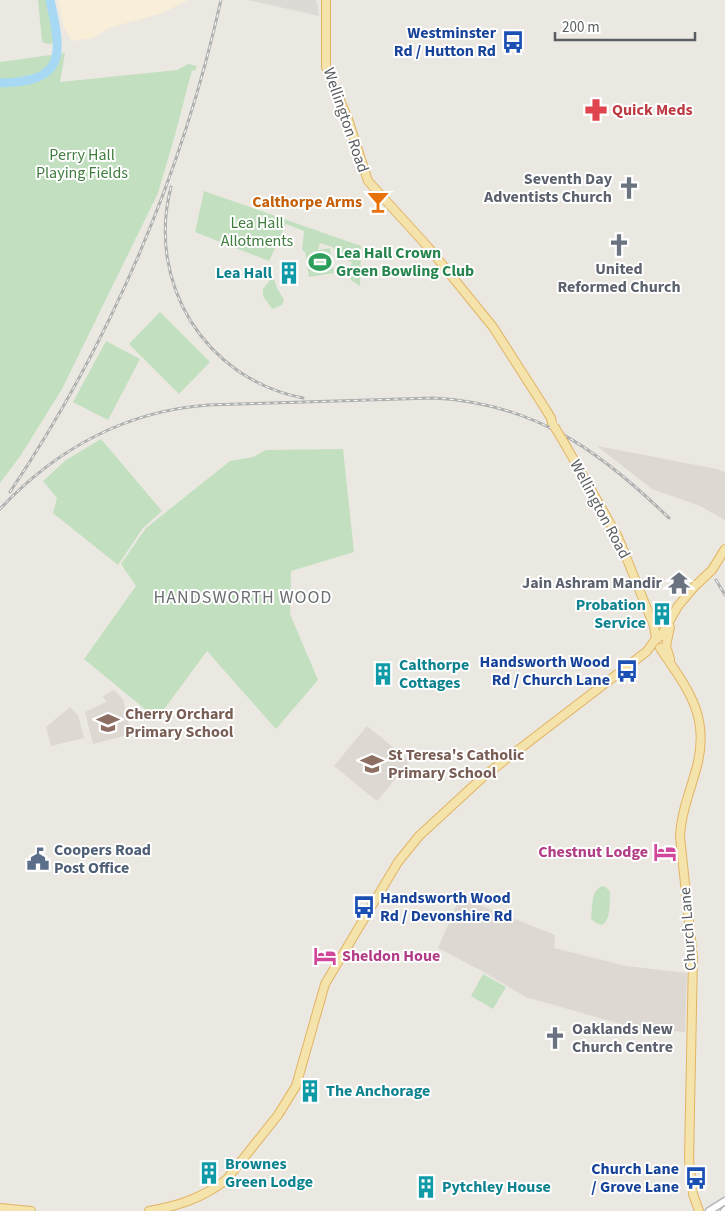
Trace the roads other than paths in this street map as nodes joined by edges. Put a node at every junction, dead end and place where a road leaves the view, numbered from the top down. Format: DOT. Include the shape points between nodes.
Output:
graph roads {
  1 [pos="326,0"];
  2 [pos="725,549"];
  3 [pos="661,642"];
  4 [pos="725,1201"];
  5 [pos="0,1208"];
  6 [pos="698,1208"];
  7 [pos="31,1211"];
  8 [pos="148,1211"];
  9 [pos="704,1211"];
  10 [pos="709,1211"];
  1 -- 3 [label="main road, Wellington Road, bridge" via="326,67 348,119 368,181 428,247 493,327 534,391 618,537"];
  2 -- 3 [label="main road" via="666,626"];
  3 -- 6 [label="main road, Church Lane" via="693,699 699,728 699,755 680,837 692,942 689,1160"];
  3 -- 8 [label="main road" via="483,777 419,836 398,862 325,984 296,1086 278,1115 227,1180 208,1193 177,1206"];
  4 -- 10 [label="street"];
  5 -- 7 [label="main road"];
  6 -- 9 [label="main road, Church Lane"];
}
